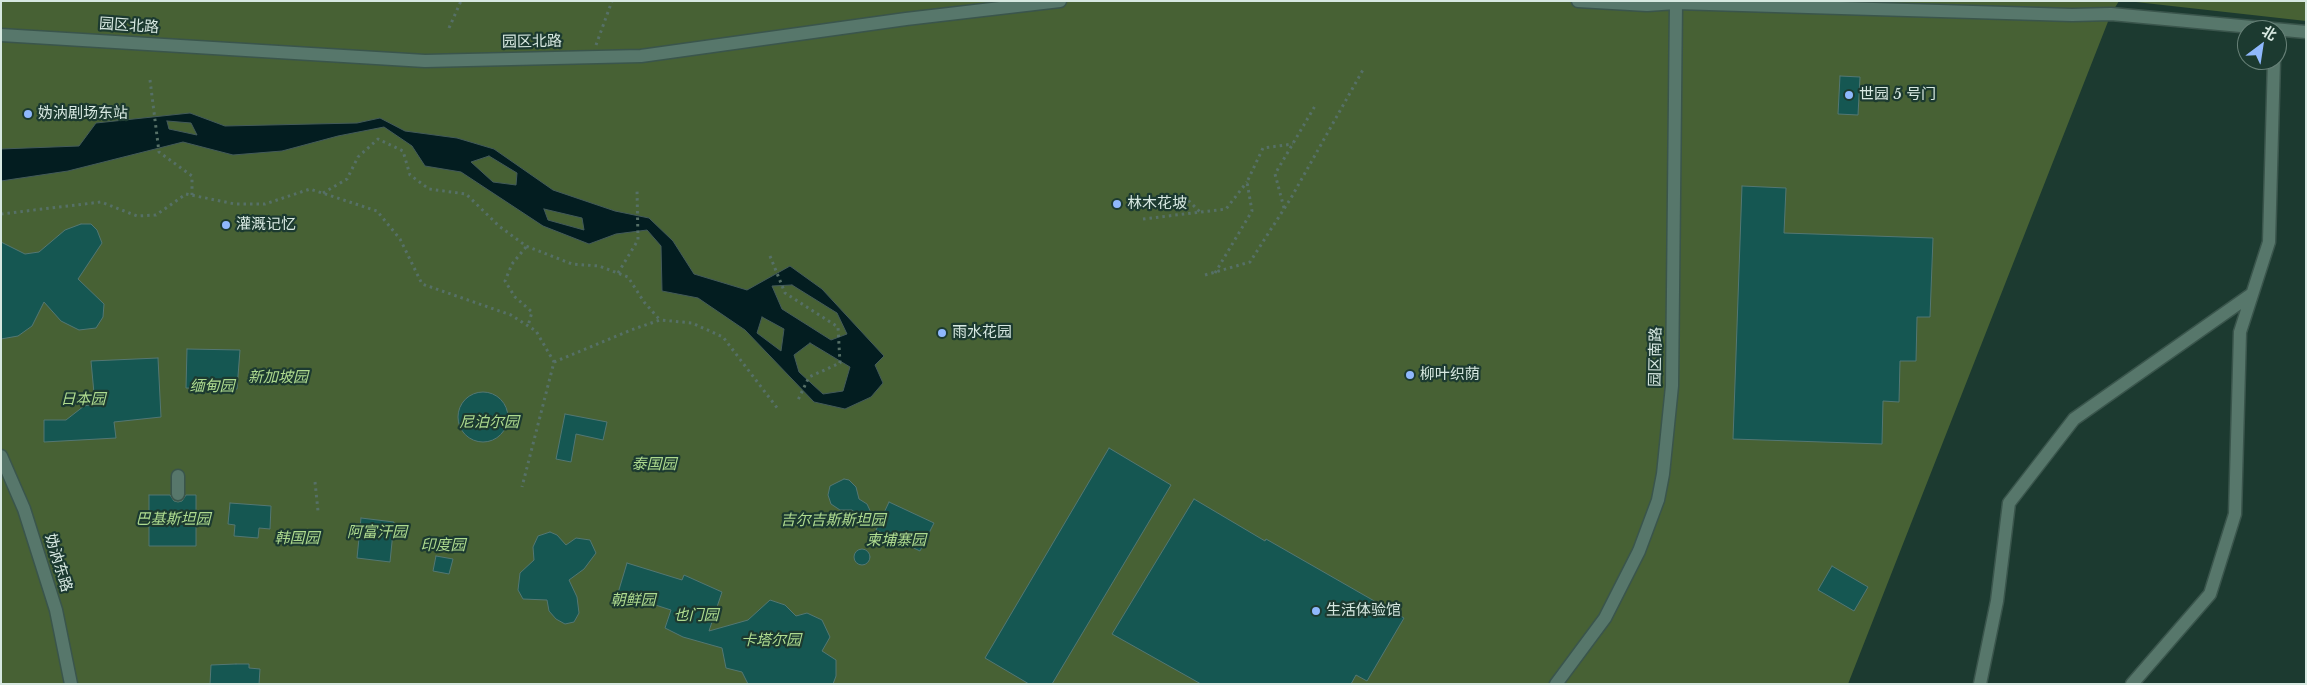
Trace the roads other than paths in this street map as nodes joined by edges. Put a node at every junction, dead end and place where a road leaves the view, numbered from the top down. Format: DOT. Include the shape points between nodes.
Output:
graph roads {
  1 [pos="1060,1"];
  2 [pos="1578,1"];
  3 [pos="1676,3"];
  4 [pos="2237,26"];
  5 [pos="2287,31"];
  6 [pos="2306,32"];
  7 [pos="1,35"];
  8 [pos="2274,70"];
  9 [pos="2252,294"];
  10 [pos="1,456"];
  11 [pos="178,476"];
  12 [pos="178,494"];
  13 [pos="71,684"];
  14 [pos="1556,684"];
  15 [pos="1980,684"];
  16 [pos="2132,684"];
  1 -- 7 [label="street, 园区北路" via="641,56 425,61"];
  2 -- 3 [label="street" via="1647,5"];
  3 -- 4 [label="street" via="2111,14"];
  3 -- 14 [label="street, 园区南路" via="1672,391 1663,474 1658,500 1639,551 1605,618"];
  5 -- 6 [label="street"];
  8 -- 9 [label="street" via="2268,242"];
  9 -- 15 [label="street" via="2074,419 2009,503 1997,601"];
  9 -- 16 [label="street" via="2240,332 2235,514 2210,594"];
  10 -- 13 [label="street, 妫汭东路" via="24,509 56,610"];
  11 -- 12 [label="street"];
}
